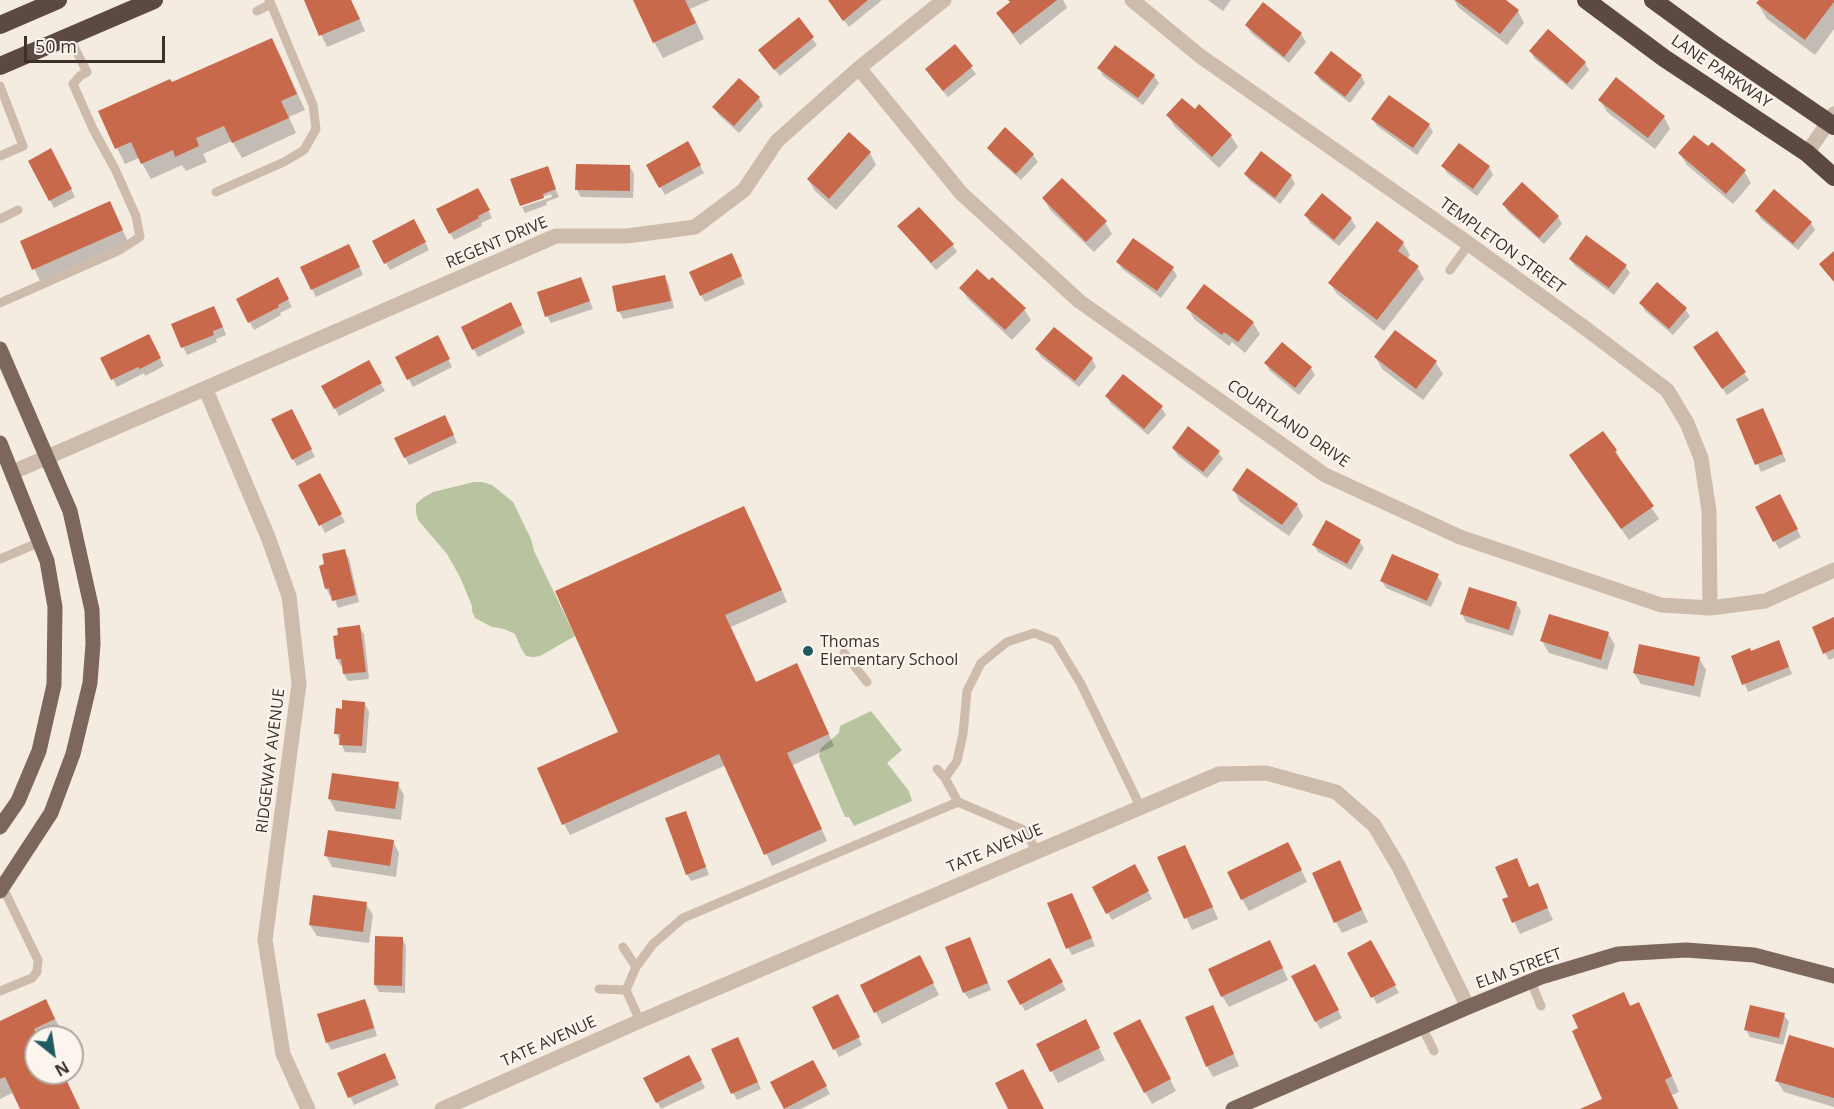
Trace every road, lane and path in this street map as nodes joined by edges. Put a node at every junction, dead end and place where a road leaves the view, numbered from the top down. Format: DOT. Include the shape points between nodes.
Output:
graph roads {
  1 [pos="58,0"];
  2 [pos="154,0"];
  3 [pos="944,0"];
  4 [pos="1132,0"];
  5 [pos="1586,0"];
  6 [pos="1653,0"];
  7 [pos="270,2"];
  8 [pos="257,11"];
  9 [pos="0,25"];
  10 [pos="69,37"];
  11 [pos="0,66"];
  12 [pos="859,68"];
  13 [pos="0,86"];
  14 [pos="1832,120"];
  15 [pos="1807,153"];
  16 [pos="0,156"];
  17 [pos="1834,177"];
  18 [pos="216,192"];
  19 [pos="18,210"];
  20 [pos="0,219"];
  21 [pos="1468,244"];
  22 [pos="1450,270"];
  23 [pos="0,303"];
  24 [pos="0,349"];
  25 [pos="206,390"];
  26 [pos="0,442"];
  27 [pos="48,458"];
  28 [pos="13,472"];
  29 [pos="40,542"];
  30 [pos="0,559"];
  31 [pos="1834,570"];
  32 [pos="1710,608"];
  33 [pos="843,653"];
  34 [pos="867,682"];
  35 [pos="938,769"];
  36 [pos="945,778"];
  37 [pos="958,802"];
  38 [pos="1140,806"];
  39 [pos="0,827"];
  40 [pos="1036,851"];
  41 [pos="1,888"];
  42 [pos="623,947"];
  43 [pos="636,967"];
  44 [pos="1834,976"];
  45 [pos="1531,982"];
  46 [pos="599,990"];
  47 [pos="626,990"];
  48 [pos="0,991"];
  49 [pos="1541,1006"];
  50 [pos="1468,1007"];
  51 [pos="640,1021"];
  52 [pos="1422,1027"];
  53 [pos="1434,1051"];
  54 [pos="308,1109"];
  55 [pos="442,1109"];
  56 [pos="1233,1109"];
  1 -- 9 [label="highway"];
  2 -- 10 [label="highway"];
  3 -- 12 [label="street, REGENT DRIVE"];
  4 -- 21 [label="street, TEMPLETON STREET" via="1200,56"];
  5 -- 15 [label="highway, LANE PARKWAY" via="1664,58"];
  6 -- 14 [label="highway, LANE PARKWAY"];
  7 -- 8 [label="lane"];
  7 -- 18 [label="lane" via="314,105 316,129 304,150"];
  10 -- 11 [label="highway"];
  10 -- 23 [label="lane" via="87,72 73,84 136,216 140,237 118,251"];
  12 -- 25 [label="street, REGENT DRIVE" via="777,141 744,190 694,227 627,236 556,236"];
  12 -- 32 [label="street, COURTLAND DRIVE" via="961,193 1079,301 1325,475 1460,537 1661,605"];
  13 -- 16 [label="lane" via="23,146"];
  14 -- 15 [label="street"];
  15 -- 17 [label="highway, LANE PARKWAY"];
  19 -- 20 [label="lane"];
  21 -- 22 [label="lane"];
  21 -- 32 [label="street, TEMPLETON STREET" via="1667,390 1687,423 1701,458 1709,511"];
  24 -- 27 [label="main road"];
  25 -- 27 [label="street, REGENT DRIVE"];
  25 -- 54 [label="street, RIDGEWAY AVENUE" via="289,596 299,684 265,940 283,1054"];
  26 -- 28 [label="main road"];
  27 -- 28 [label="street, REGENT DRIVE"];
  27 -- 41 [label="main road" via="70,511 92,610 90,683 73,754 51,813"];
  28 -- 29 [label="main road"];
  29 -- 30 [label="lane"];
  29 -- 39 [label="main road" via="55,607 54,685 39,751 18,801"];
  31 -- 32 [label="street, COURTLAND DRIVE" via="1765,602"];
  33 -- 34 [label="lane"];
  35 -- 36 [label="lane"];
  36 -- 37 [label="lane"];
  36 -- 38 [label="lane" via="957,761 968,691 981,663 1007,642 1034,633 1055,641 1081,684"];
  37 -- 40 [label="lane" via="1026,831"];
  37 -- 43 [label="lane" via="683,918 653,944"];
  38 -- 40 [label="street, TATE AVENUE"];
  38 -- 50 [label="street, TATE AVENUE" via="1219,774 1266,773 1336,792 1374,825"];
  40 -- 51 [label="street, TATE AVENUE"];
  41 -- 48 [label="lane" via="38,960 32,978"];
  42 -- 43 [label="lane"];
  43 -- 47 [label="lane"];
  44 -- 45 [label="main road, ELM STREET" via="1754,955 1686,950 1618,954"];
  45 -- 49 [label="lane"];
  45 -- 50 [label="main road, ELM STREET"];
  46 -- 47 [label="lane"];
  47 -- 51 [label="lane"];
  50 -- 52 [label="main road, ELM STREET"];
  51 -- 55 [label="street, TATE AVENUE"];
  52 -- 53 [label="lane"];
  52 -- 56 [label="main road, ELM STREET"];
}
